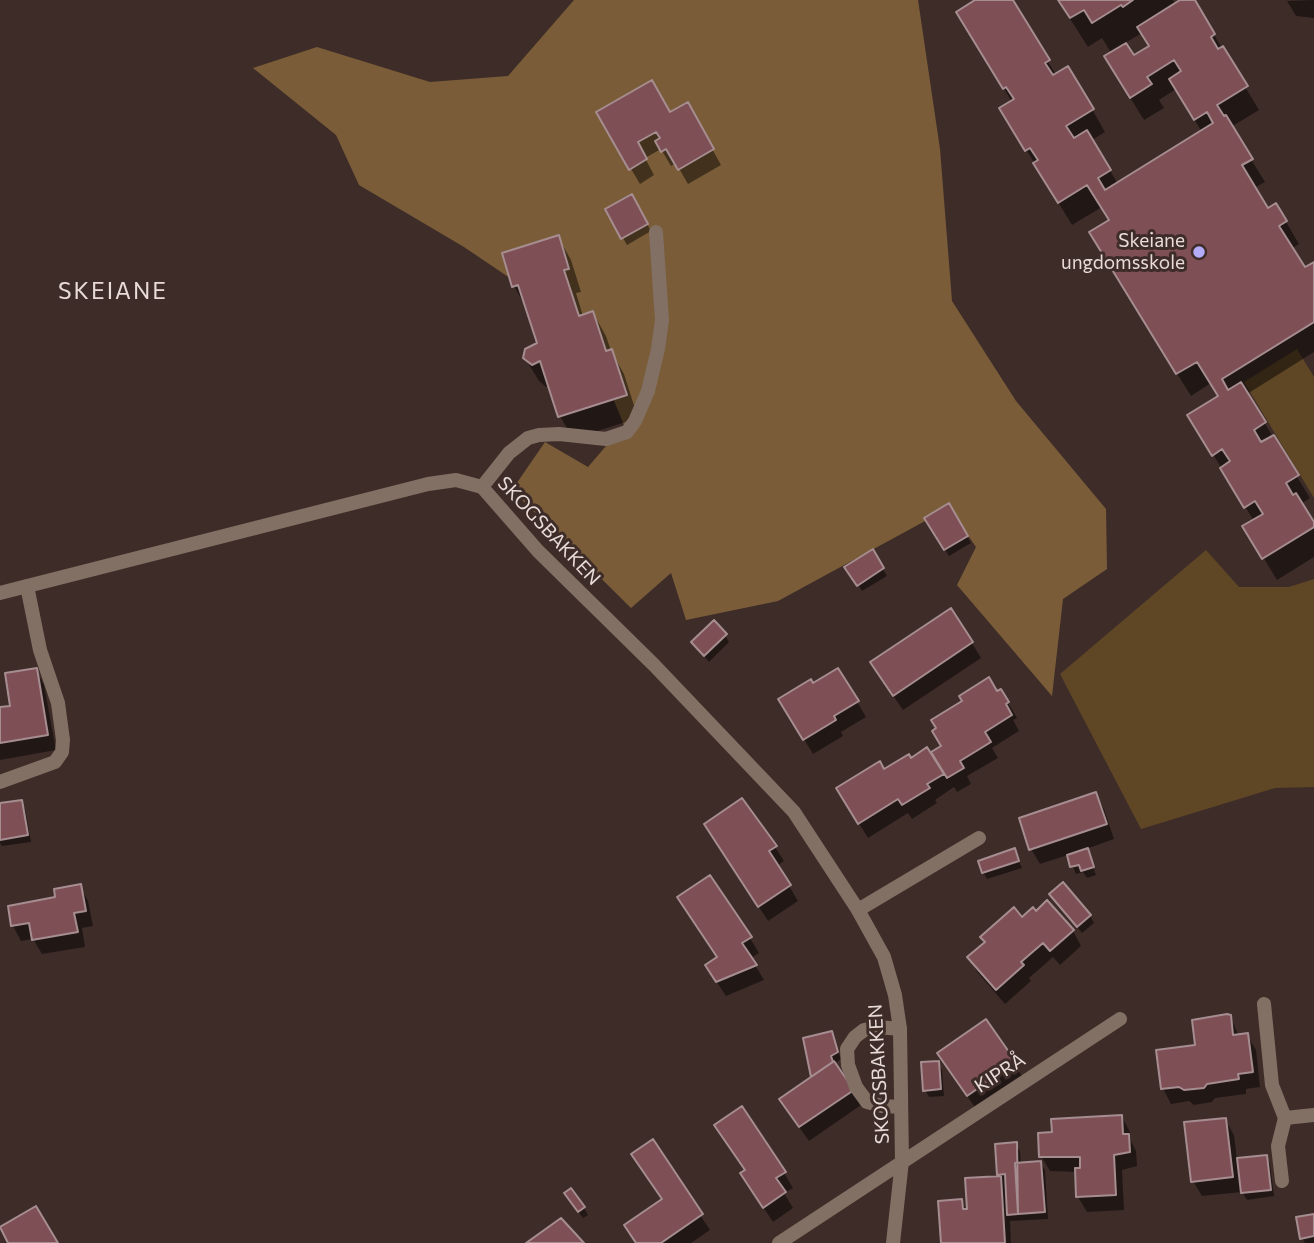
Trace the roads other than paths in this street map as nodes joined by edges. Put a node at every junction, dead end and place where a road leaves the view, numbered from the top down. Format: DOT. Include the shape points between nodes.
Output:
graph roads {
  1 [pos="656,232"];
  2 [pos="482,487"];
  3 [pos="27,586"];
  4 [pos="0,593"];
  5 [pos="0,782"];
  6 [pos="979,838"];
  7 [pos="858,910"];
  8 [pos="1264,1004"];
  9 [pos="1120,1019"];
  10 [pos="900,1029"];
  11 [pos="901,1107"];
  12 [pos="1314,1115"];
  13 [pos="1285,1118"];
  14 [pos="902,1161"];
  15 [pos="1282,1181"];
  16 [pos="779,1243"];
  17 [pos="893,1243"];
  1 -- 2 [label="street" via="662,320 648,391 635,421 627,432 606,439 559,434 528,438 509,453"];
  2 -- 3 [label="street, SKOGSBAKKEN" via="456,480 428,484"];
  2 -- 7 [label="street, SKOGSBAKKEN" via="538,551 794,812"];
  3 -- 4 [label="street, SKOGSBAKKEN"];
  3 -- 5 [label="street" via="40,650 58,703 62,752 55,762"];
  6 -- 7 [label="street"];
  7 -- 10 [label="street, SKOGSBAKKEN" via="884,957"];
  8 -- 13 [label="street" via="1272,1085"];
  9 -- 14 [label="street, KIPRÅ"];
  10 -- 11 [label="street, SKOGSBAKKEN"];
  10 -- 11 [label="street" via="863,1031 847,1049 856,1087 867,1102"];
  11 -- 14 [label="street, SKOGSBAKKEN"];
  12 -- 13 [label="street"];
  13 -- 15 [label="street" via="1278,1146"];
  14 -- 16 [label="street, SKOGSBAKKEN"];
  14 -- 17 [label="street, SKOGSBAKKEN"];
}
